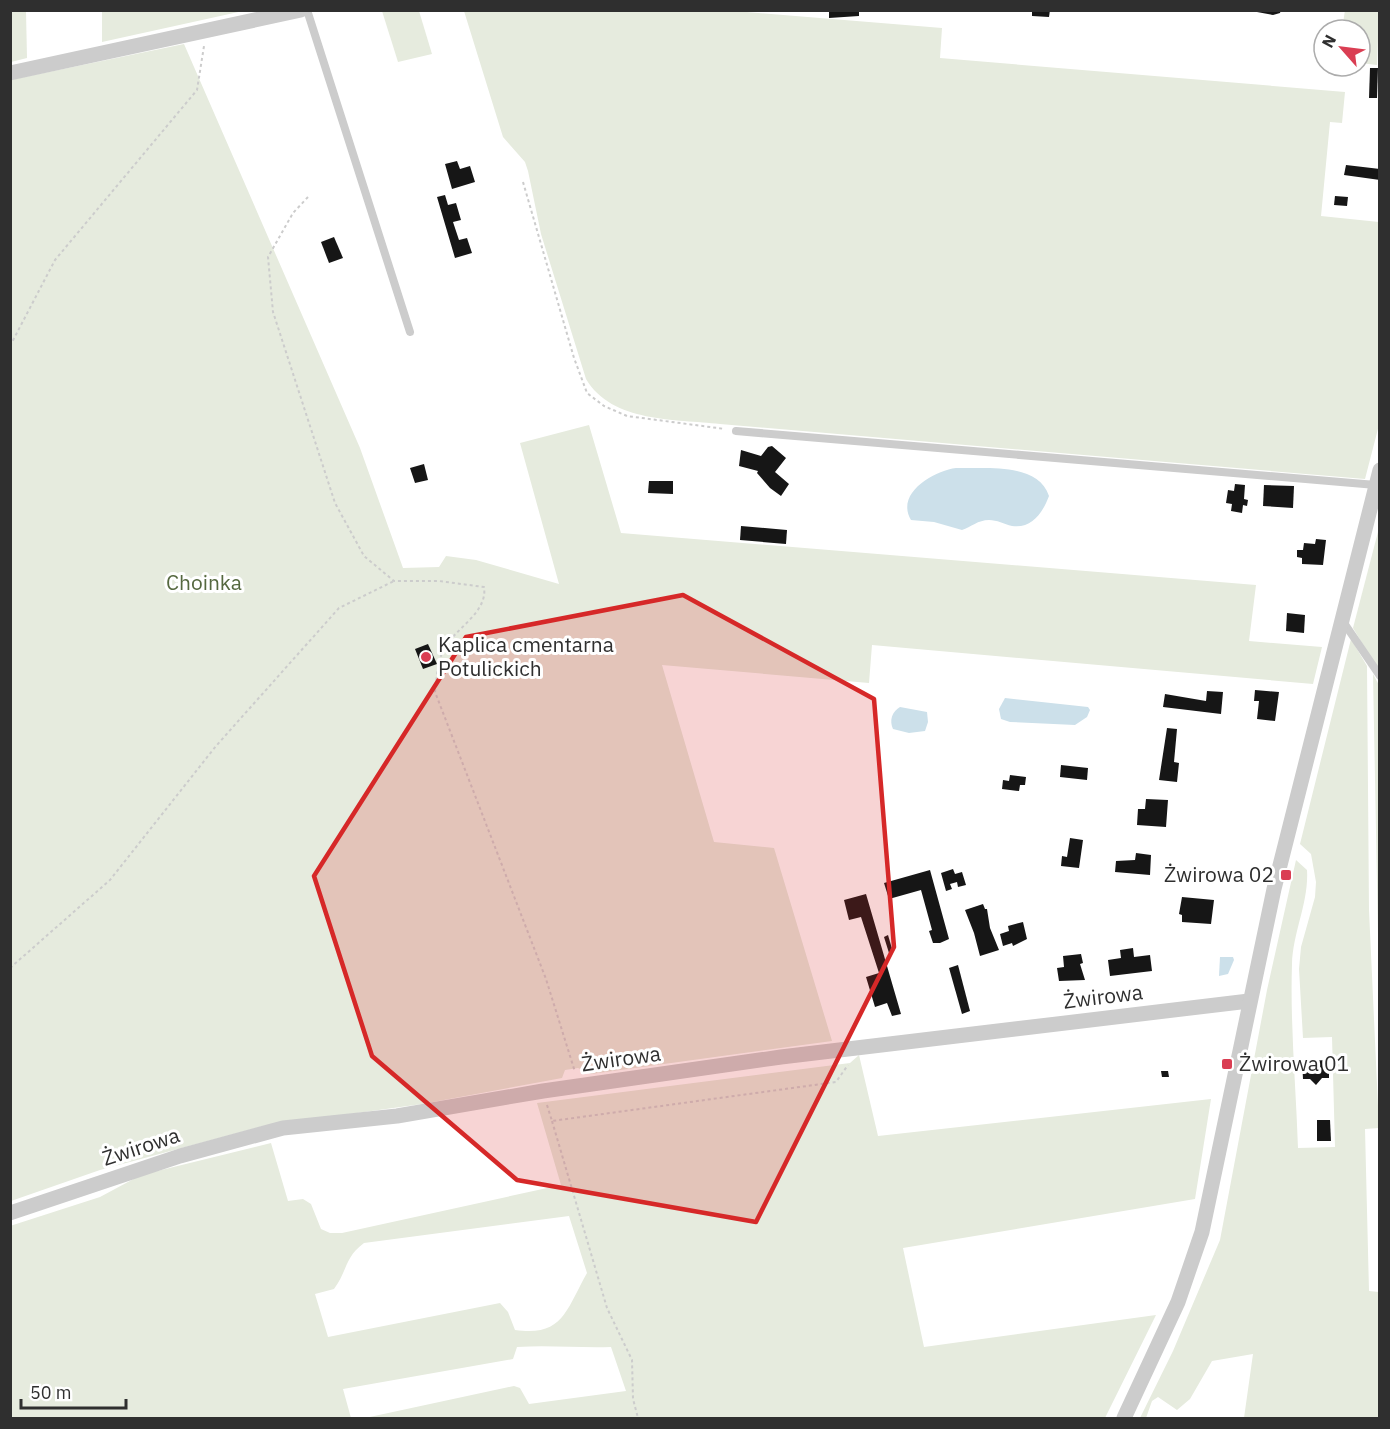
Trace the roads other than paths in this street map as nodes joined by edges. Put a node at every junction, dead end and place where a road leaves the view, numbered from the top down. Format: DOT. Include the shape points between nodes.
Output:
graph roads {
  1 [pos="300,10"];
  2 [pos="307,10"];
  3 [pos="10,73"];
  4 [pos="410,332"];
  5 [pos="736,431"];
  6 [pos="1378,478"];
  7 [pos="1342,619"];
  8 [pos="1380,676"];
  9 [pos="1249,1000"];
  10 [pos="10,1213"];
  11 [pos="1124,1419"];
  1 -- 3 [label="street"];
  2 -- 4 [label="lane"];
  5 -- 6 [label="lane"];
  6 -- 7 [label="street"];
  7 -- 8 [label="lane"];
  7 -- 9 [label="street"];
  9 -- 10 [label="street, Żwirowa" via="860,1047 543,1091 397,1116 282,1128 180,1156"];
  9 -- 11 [label="street" via="1202,1232 1178,1302"];
}
